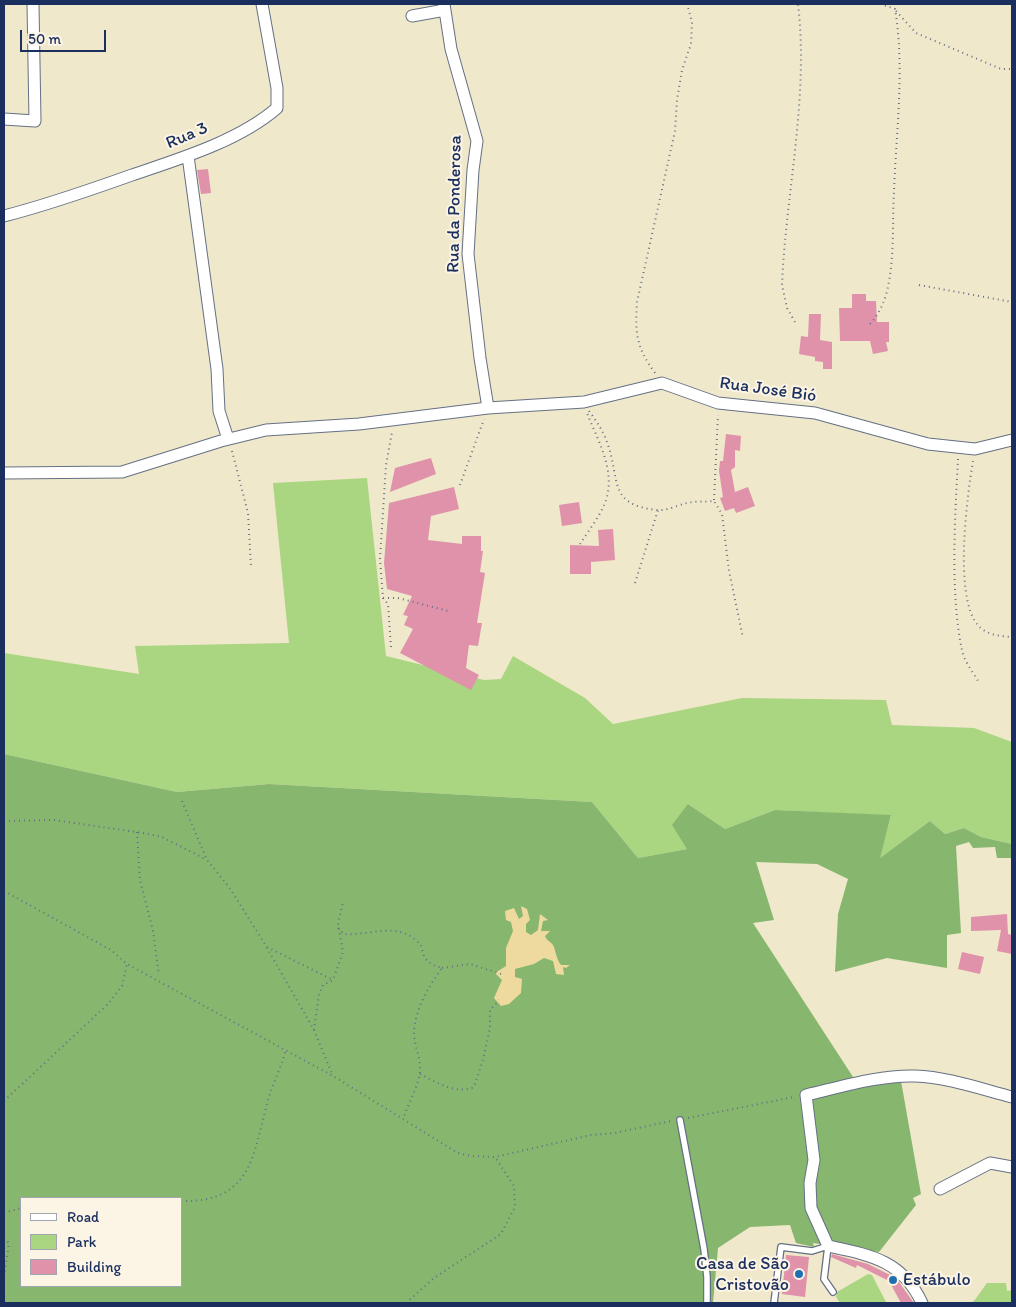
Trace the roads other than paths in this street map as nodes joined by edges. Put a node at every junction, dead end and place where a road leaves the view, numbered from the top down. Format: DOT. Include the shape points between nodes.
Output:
graph roads {
  1 [pos="33,4"];
  2 [pos="262,4"];
  3 [pos="445,7"];
  4 [pos="412,16"];
  5 [pos="4,120"];
  6 [pos="188,156"];
  7 [pos="4,216"];
  8 [pos="488,408"];
  9 [pos="228,439"];
  10 [pos="1012,440"];
  11 [pos="4,474"];
  12 [pos="1012,1097"];
  13 [pos="680,1120"];
  14 [pos="1012,1167"];
  15 [pos="940,1189"];
  16 [pos="828,1246"];
  17 [pos="833,1292"];
  18 [pos="707,1303"];
  19 [pos="774,1303"];
  20 [pos="922,1303"];
  1 -- 5 [label="street" via="35,121"];
  2 -- 6 [label="street, Rua 3" via="277,88 277,108 262,121"];
  3 -- 4 [label="street"];
  3 -- 8 [label="street, Rua da Ponderosa" via="451,49 477,141 468,254"];
  6 -- 7 [label="street, Rua 3"];
  6 -- 9 [label="street" via="217,369 218,411"];
  8 -- 9 [label="street" via="395,420 266,430"];
  8 -- 10 [label="street, Rua José Bió" via="584,402 662,383 718,403 815,413 928,444 975,449"];
  9 -- 11 [label="street" via="122,472"];
  12 -- 16 [label="street" via="914,1076 806,1095 814,1160 811,1208"];
  13 -- 18 [label="lane" via="704,1249"];
  14 -- 15 [label="street" via="990,1163"];
  16 -- 17 [label="lane" via="824,1279"];
  16 -- 19 [label="lane" via="812,1251 781,1247"];
  16 -- 20 [label="street" via="875,1256 889,1264 908,1279"];
}
